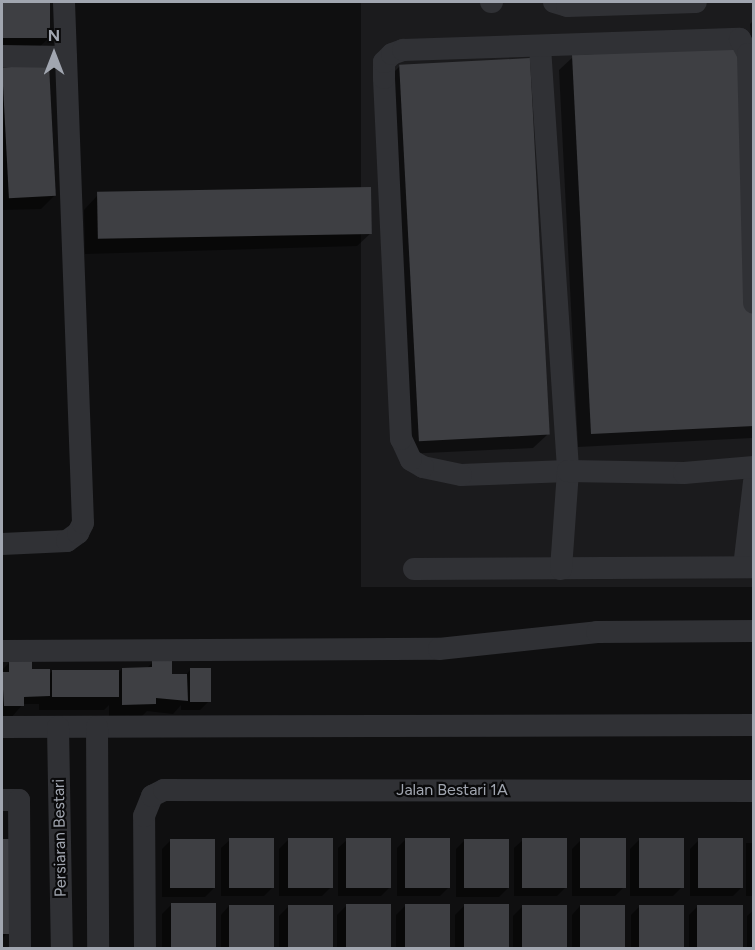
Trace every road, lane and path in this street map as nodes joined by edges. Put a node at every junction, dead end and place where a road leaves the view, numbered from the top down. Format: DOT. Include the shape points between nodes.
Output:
graph roads {
  1 [pos="64,2"];
  2 [pos="554,2"];
  3 [pos="696,2"];
  4 [pos="540,47"];
  5 [pos="2,56"];
  6 [pos="66,57"];
  7 [pos="753,303"];
  8 [pos="753,467"];
  9 [pos="568,471"];
  10 [pos="753,482"];
  11 [pos="2,544"];
  12 [pos="749,567"];
  13 [pos="414,569"];
  14 [pos="561,569"];
  15 [pos="753,631"];
  16 [pos="2,651"];
  17 [pos="753,725"];
  18 [pos="2,727"];
  19 [pos="58,727"];
  20 [pos="97,727"];
  21 [pos="753,791"];
  22 [pos="10,800"];
  23 [pos="20,948"];
  24 [pos="62,948"];
  25 [pos="98,948"];
  26 [pos="145,948"];
  1 -- 6 [label="street"];
  2 -- 3 [label="street" via="567,6"];
  4 -- 7 [label="street" via="730,36 746,45"];
  4 -- 9 [label="street"];
  4 -- 9 [label="street" via="404,50 384,62 401,439 411,460 437,471 461,475"];
  5 -- 6 [label="street"];
  6 -- 11 [label="street" via="83,523 67,541"];
  8 -- 9 [label="street" via="684,473"];
  9 -- 14 [label="street"];
  10 -- 12 [label="street"];
  12 -- 14 [label="street"];
  13 -- 14 [label="street"];
  15 -- 16 [label="street" via="597,632 439,649"];
  17 -- 20 [label="street"];
  18 -- 19 [label="street"];
  19 -- 20 [label="street"];
  19 -- 24 [label="street, Persiaran Bestari"];
  20 -- 25 [label="street"];
  21 -- 26 [label="street, Jalan Bestari 1A" via="164,790 152,796 144,816"];
  22 -- 23 [label="street"];
}
